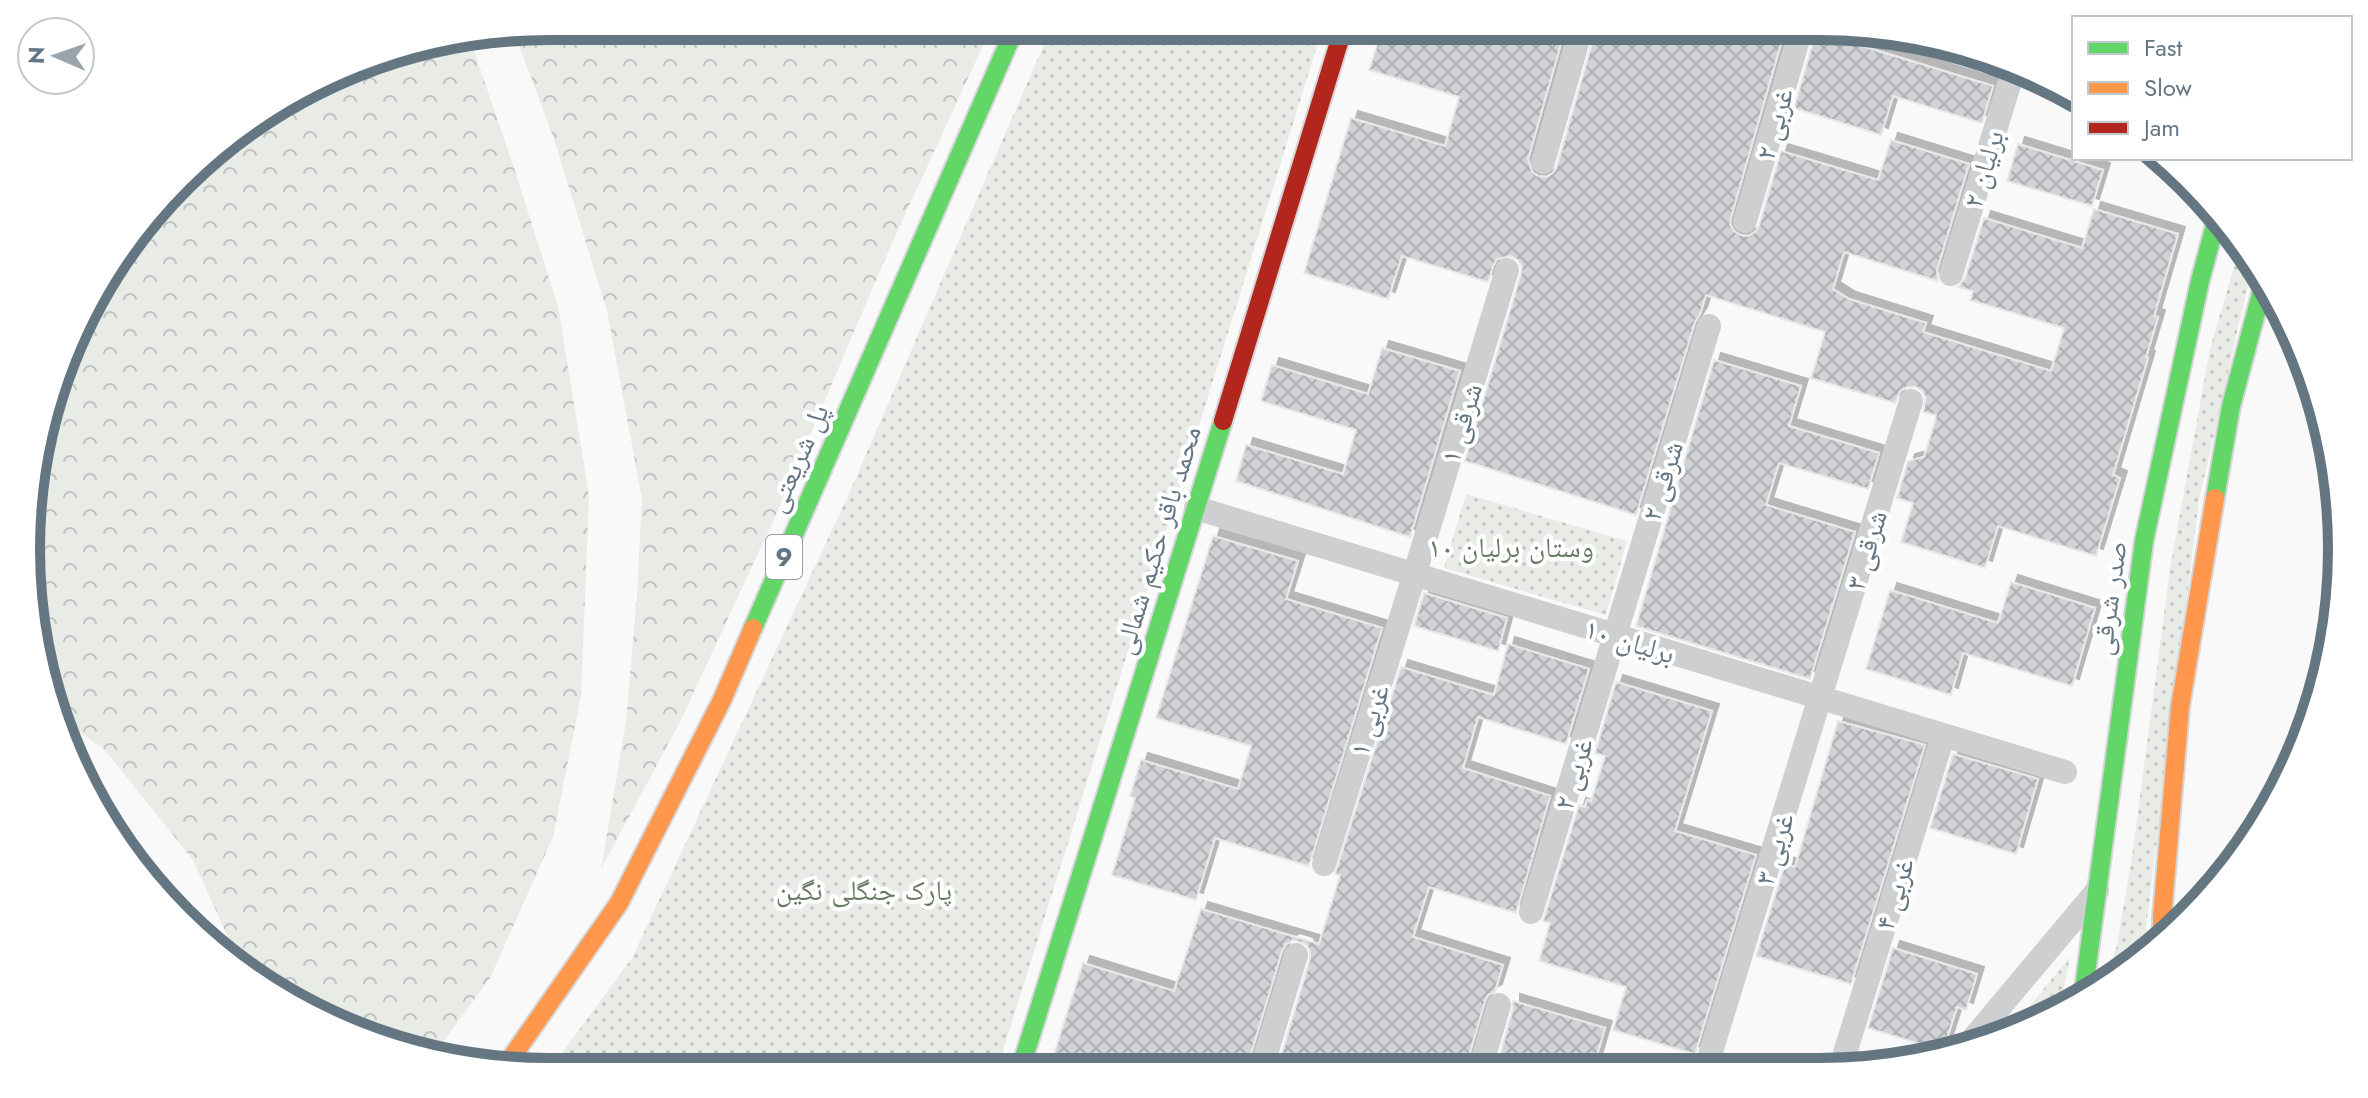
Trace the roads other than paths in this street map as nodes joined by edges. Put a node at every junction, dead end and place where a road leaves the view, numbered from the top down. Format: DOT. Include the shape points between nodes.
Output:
graph roads {
  1 [pos="1010,40"];
  2 [pos="1340,40"];
  3 [pos="1578,40"];
  4 [pos="1798,40"];
  5 [pos="2011,78"];
  6 [pos="1543,162"];
  7 [pos="1745,221"];
  8 [pos="2214,228"];
  9 [pos="1507,270"];
  10 [pos="1951,274"];
  11 [pos="2260,296"];
  12 [pos="1709,326"];
  13 [pos="1911,401"];
  14 [pos="1196,508"];
  15 [pos="1414,576"];
  16 [pos="1616,636"];
  17 [pos="1820,698"];
  18 [pos="1943,736"];
  19 [pos="2065,772"];
  20 [pos="1324,864"];
  21 [pos="2097,891"];
  22 [pos="1531,912"];
  23 [pos="2167,921"];
  24 [pos="1296,955"];
  25 [pos="2085,983"];
  26 [pos="1499,1005"];
  27 [pos="1978,1032"];
  28 [pos="1845,1053"];
  29 [pos="512,1057"];
  30 [pos="1024,1058"];
  31 [pos="1265,1058"];
  32 [pos="1483,1058"];
  33 [pos="1709,1058"];
  1 -- 29 [label="street, پل شریعتی / 9" via="722,700 619,903"];
  2 -- 14 [label="street, محمد باقر حکیم شمالی"];
  3 -- 6 [label="street"];
  4 -- 7 [label="street, ۲ غربی"];
  5 -- 10 [label="street, برلیان ۲"];
  8 -- 21 [label="street, صدر شرقی" via="2144,541"];
  9 -- 15 [label="street, ۱ شرقی"];
  11 -- 23 [label="street" via="2231,406 2183,692"];
  12 -- 16 [label="street, ۲ شرقی"];
  13 -- 17 [label="street, ۳ شرقی"];
  14 -- 15 [label="street, برلیان ۱۰"];
  14 -- 30 [label="street, محمد باقر حکیم شمالی"];
  15 -- 16 [label="street, برلیان ۱۰"];
  15 -- 20 [label="street, ۱ غربی"];
  16 -- 17 [label="street, برلیان ۱۰"];
  16 -- 22 [label="street, ۲ غربی"];
  17 -- 18 [label="street, برلیان ۱۰"];
  17 -- 33 [label="street, ۳ غربی"];
  18 -- 19 [label="street, برلیان ۱۰"];
  18 -- 28 [label="street, ۴ غربی"];
  21 -- 25 [label="street, صدر شرقی"];
  21 -- 27 [label="street"];
  24 -- 31 [label="street"];
  26 -- 32 [label="street"];
}
